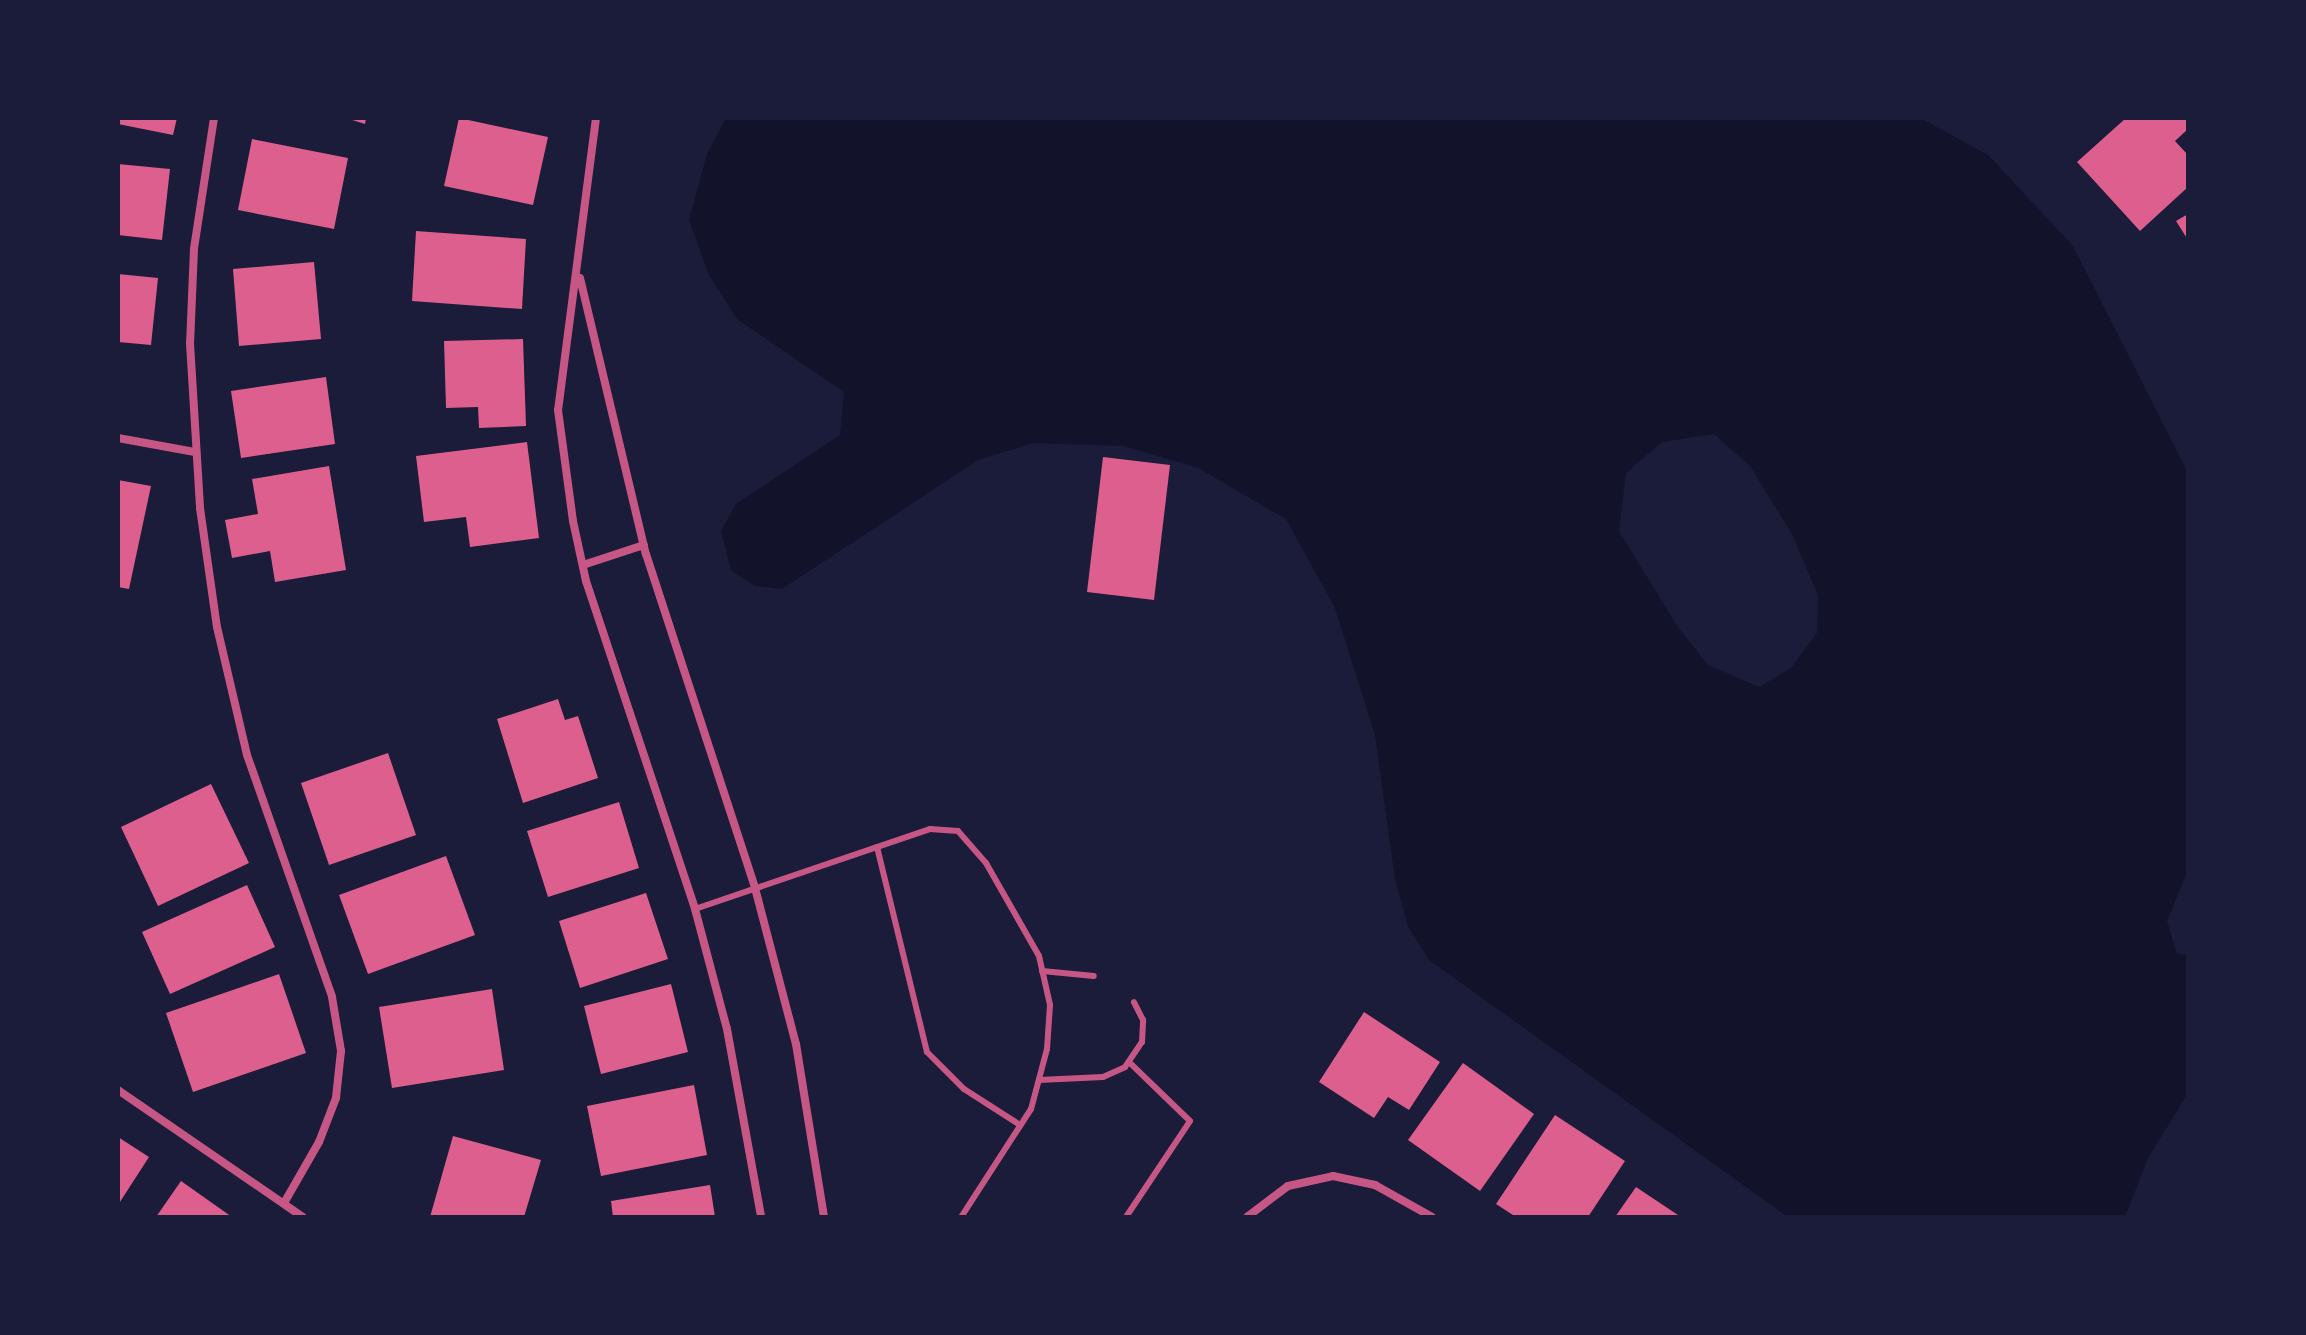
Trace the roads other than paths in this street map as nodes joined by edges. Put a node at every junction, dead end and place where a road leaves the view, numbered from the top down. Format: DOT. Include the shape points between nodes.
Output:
graph roads {
  1 [pos="214,118"];
  2 [pos="596,118"];
  3 [pos="579,274"];
  4 [pos="118,438"];
  5 [pos="195,452"];
  6 [pos="644,545"];
  7 [pos="583,565"];
  8 [pos="877,847"];
  9 [pos="755,888"];
  10 [pos="695,909"];
  11 [pos="1042,971"];
  12 [pos="1094,976"];
  13 [pos="1134,1002"];
  14 [pos="1129,1062"];
  15 [pos="1039,1080"];
  16 [pos="118,1090"];
  17 [pos="1020,1125"];
  18 [pos="284,1203"];
  19 [pos="303,1217"];
  20 [pos="761,1217"];
  21 [pos="824,1217"];
  22 [pos="961,1217"];
  23 [pos="1126,1217"];
  24 [pos="1247,1217"];
  25 [pos="1432,1217"];
  1 -- 5 [label="street" via="194,249 190,343"];
  2 -- 3 [label="street"];
  3 -- 6 [label="street"];
  3 -- 7 [label="street" via="558,410"];
  4 -- 5 [label="street"];
  5 -- 18 [label="street" via="217,627 247,755 332,997 341,1051 336,1098 319,1142"];
  6 -- 7 [label="street"];
  6 -- 9 [label="street"];
  7 -- 10 [label="street"];
  8 -- 9 [label="lane"];
  8 -- 11 [label="lane" via="930,829 958,831 1021,917"];
  8 -- 17 [label="lane" via="927,1052 964,1089"];
  9 -- 10 [label="lane"];
  9 -- 21 [label="street" via="796,1044"];
  10 -- 20 [label="street" via="727,1029"];
  11 -- 12 [label="lane"];
  11 -- 15 [label="lane" via="1050,1005"];
  13 -- 14 [label="lane" via="1143,1020 1142,1042"];
  14 -- 15 [label="lane" via="1103,1077"];
  14 -- 23 [label="lane" via="1190,1121"];
  15 -- 17 [label="lane"];
  16 -- 18 [label="street"];
  17 -- 22 [label="lane"];
  18 -- 19 [label="street"];
  24 -- 25 [label="street" via="1288,1186 1333,1176 1375,1185"];
}
